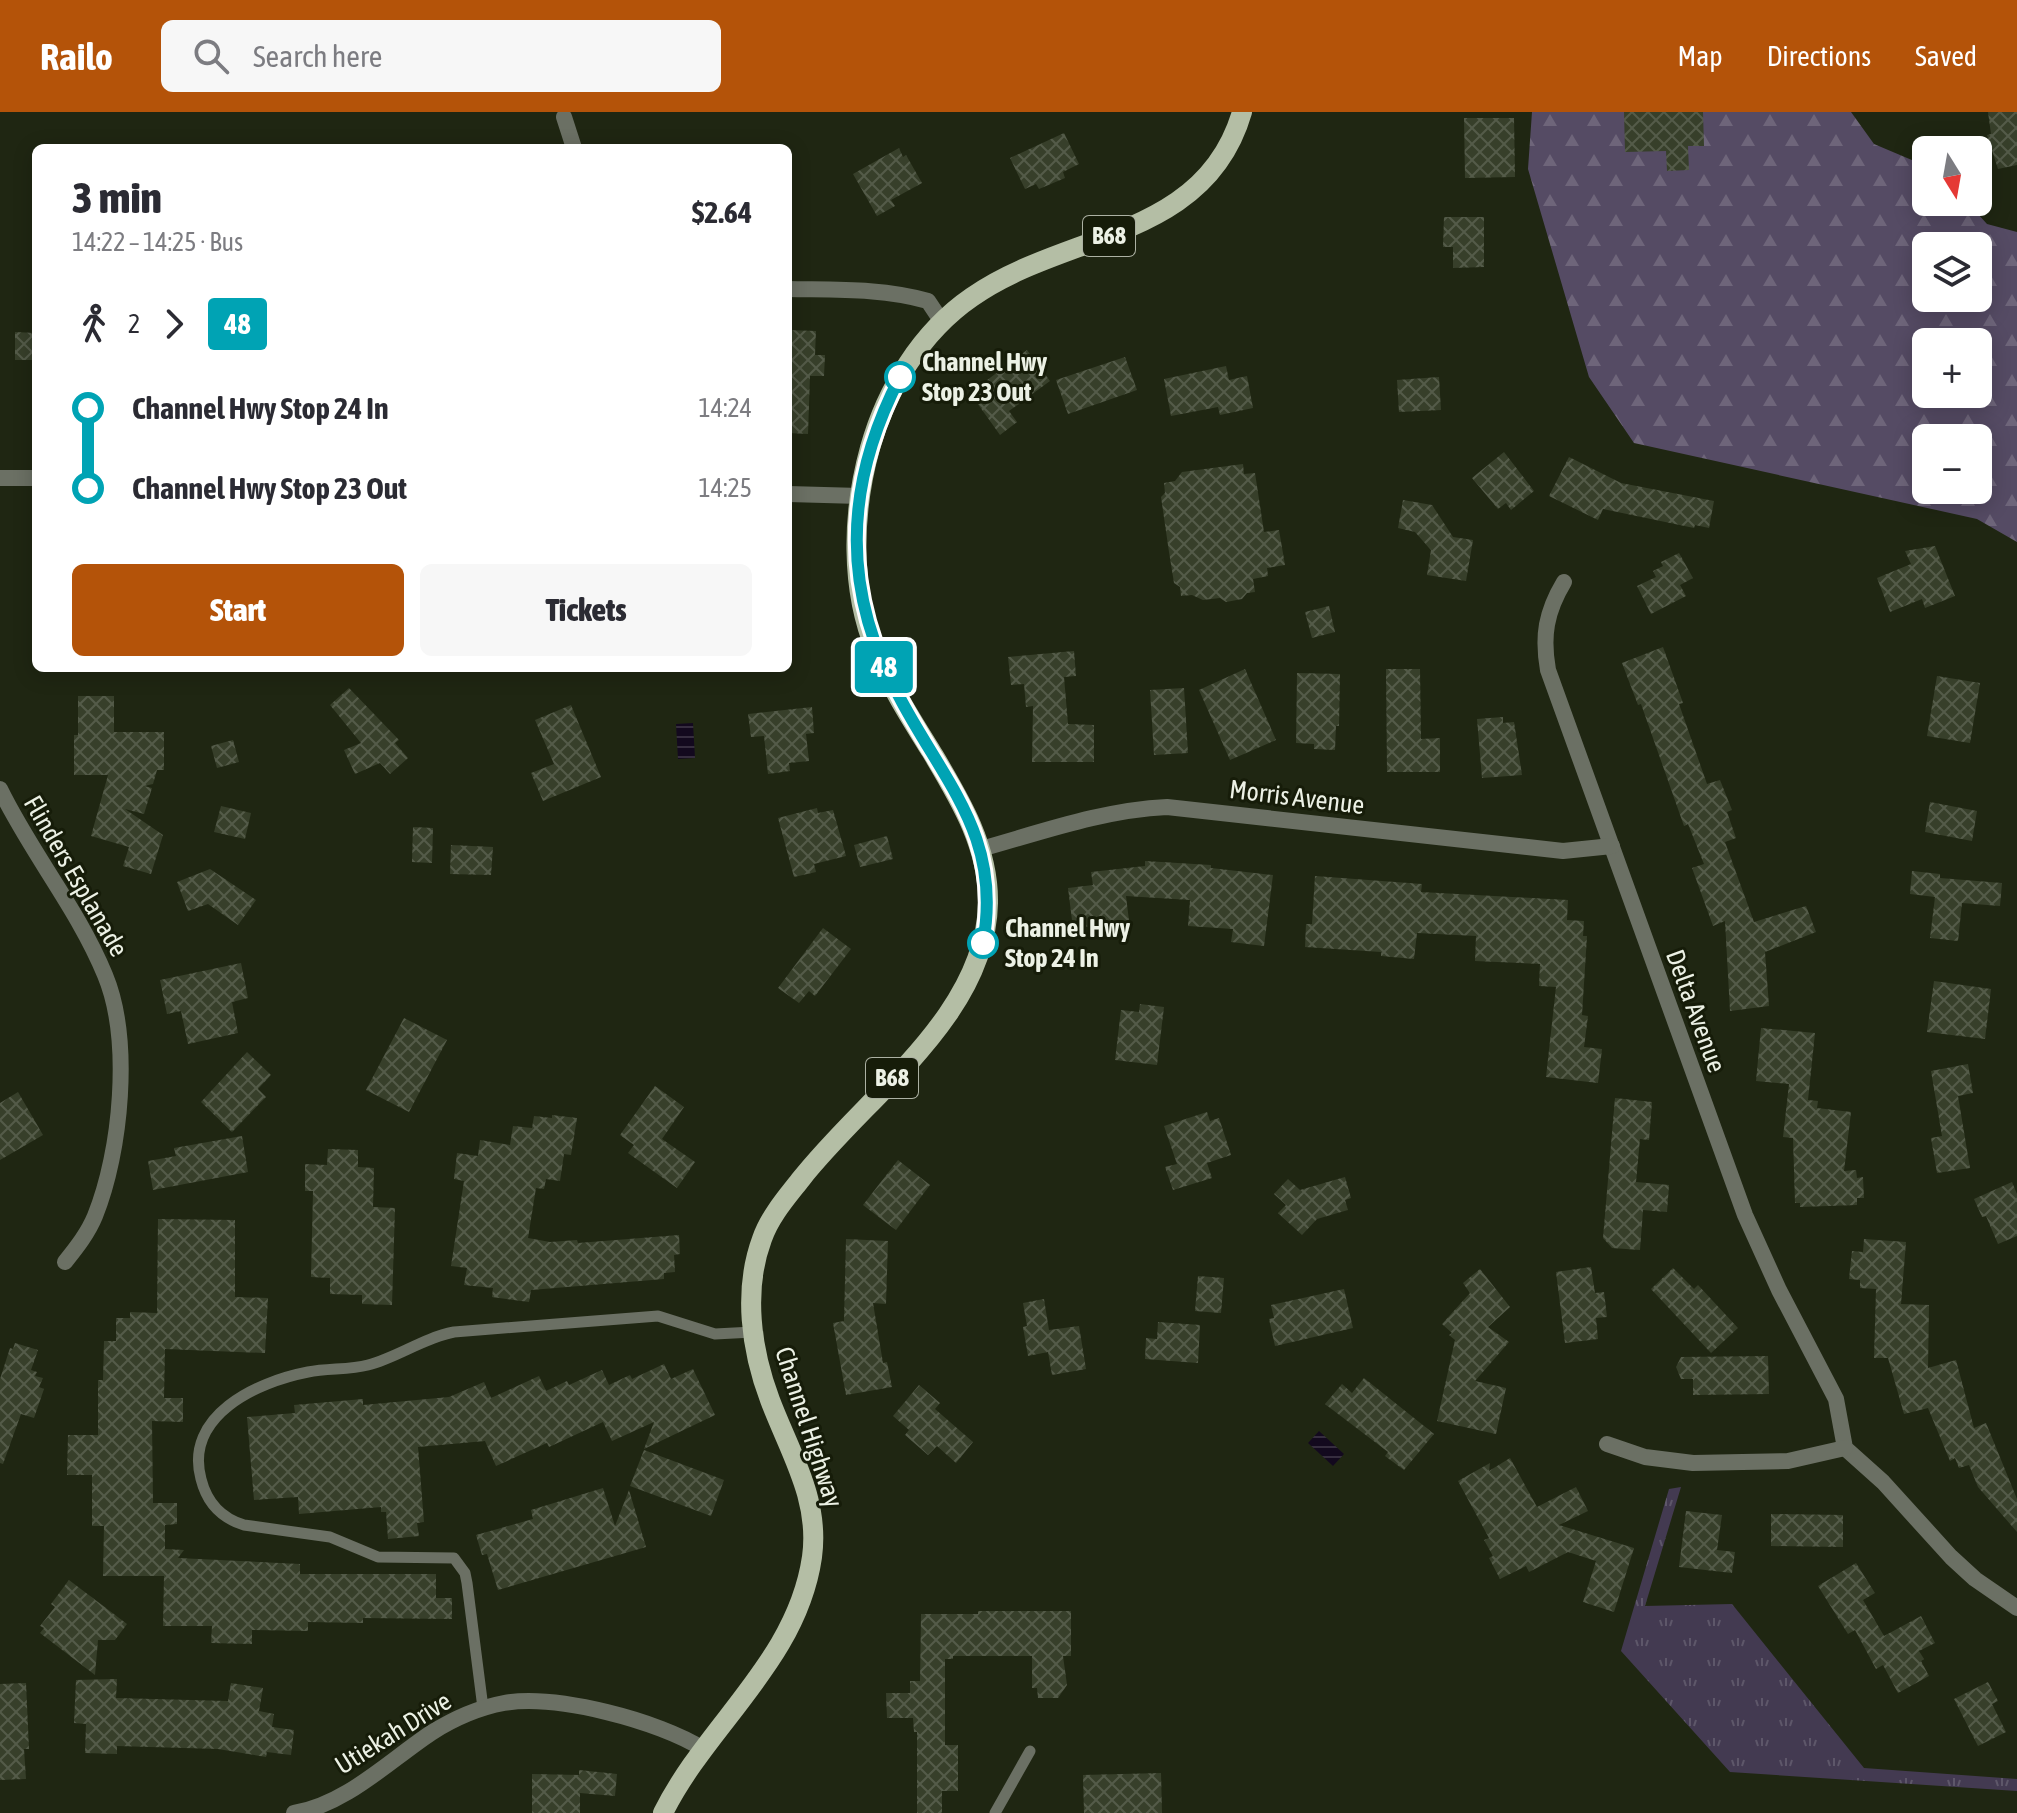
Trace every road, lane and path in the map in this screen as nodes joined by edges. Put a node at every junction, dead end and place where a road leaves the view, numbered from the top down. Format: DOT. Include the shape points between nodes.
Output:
graph roads {
  1 [pos="1242,112"];
  2 [pos="564,117"];
  3 [pos="573,144"];
  4 [pos="792,289"];
  5 [pos="942,322"];
  6 [pos="0,478"];
  7 [pos="32,478"];
  8 [pos="792,494"];
  9 [pos="860,496"];
  10 [pos="1564,582"];
  11 [pos="0,789"];
  12 [pos="1612,846"];
  13 [pos="981,849"];
  14 [pos="65,1262"];
  15 [pos="753,1332"];
  16 [pos="1607,1444"];
  17 [pos="1845,1448"];
  18 [pos="2017,1608"];
  19 [pos="483,1708"];
  20 [pos="703,1749"];
  21 [pos="1030,1751"];
  22 [pos="294,1813"];
  23 [pos="663,1813"];
  24 [pos="995,1813"];
  1 -- 5 [label="main road, Channel Highway / B68" via="1223,157 1184,197 1127,229 995,283"];
  2 -- 3 [label="street"];
  4 -- 5 [label="street" via="907,295 928,301"];
  5 -- 9 [label="main road, Channel Highway / B68" via="916,352 888,400"];
  6 -- 7 [label="street"];
  8 -- 9 [label="street"];
  9 -- 13 [label="main road, Channel Highway / B68" via="858,574 875,650 962,801"];
  10 -- 12 [label="street, Delta Avenue" via="1547,618 1548,670"];
  11 -- 14 [label="street, Flinders Esplanade" via="86,936 106,978 118,1029 119,1118 109,1171 94,1218"];
  12 -- 13 [label="street, Morris Avenue" via="1563,851 1167,807 1134,808"];
  12 -- 17 [label="street, Delta Avenue" via="1745,1215 1836,1399"];
  13 -- 15 [label="main road, Channel Highway / B68" via="988,899 976,965 927,1041 813,1163 774,1214 752,1280"];
  15 -- 19 [label="lane" via="715,1334 658,1316 454,1332 374,1363 286,1378 233,1402 213,1419 199,1446 199,1473 208,1499 231,1521 330,1537 378,1557 454,1558 460,1564"];
  15 -- 20 [label="main road, Channel Highway / B68" via="770,1401 809,1496 812,1556 787,1635"];
  16 -- 17 [label="street" via="1645,1457 1693,1463 1788,1461"];
  17 -- 18 [label="street" via="1951,1557"];
  19 -- 20 [label="street, Utiekah Drive" via="559,1704 653,1725"];
  19 -- 22 [label="street, Utiekah Drive" via="434,1731 326,1803"];
  20 -- 23 [label="main road, Channel Highway / B68"];
  21 -- 24 [label="lane"];
}
